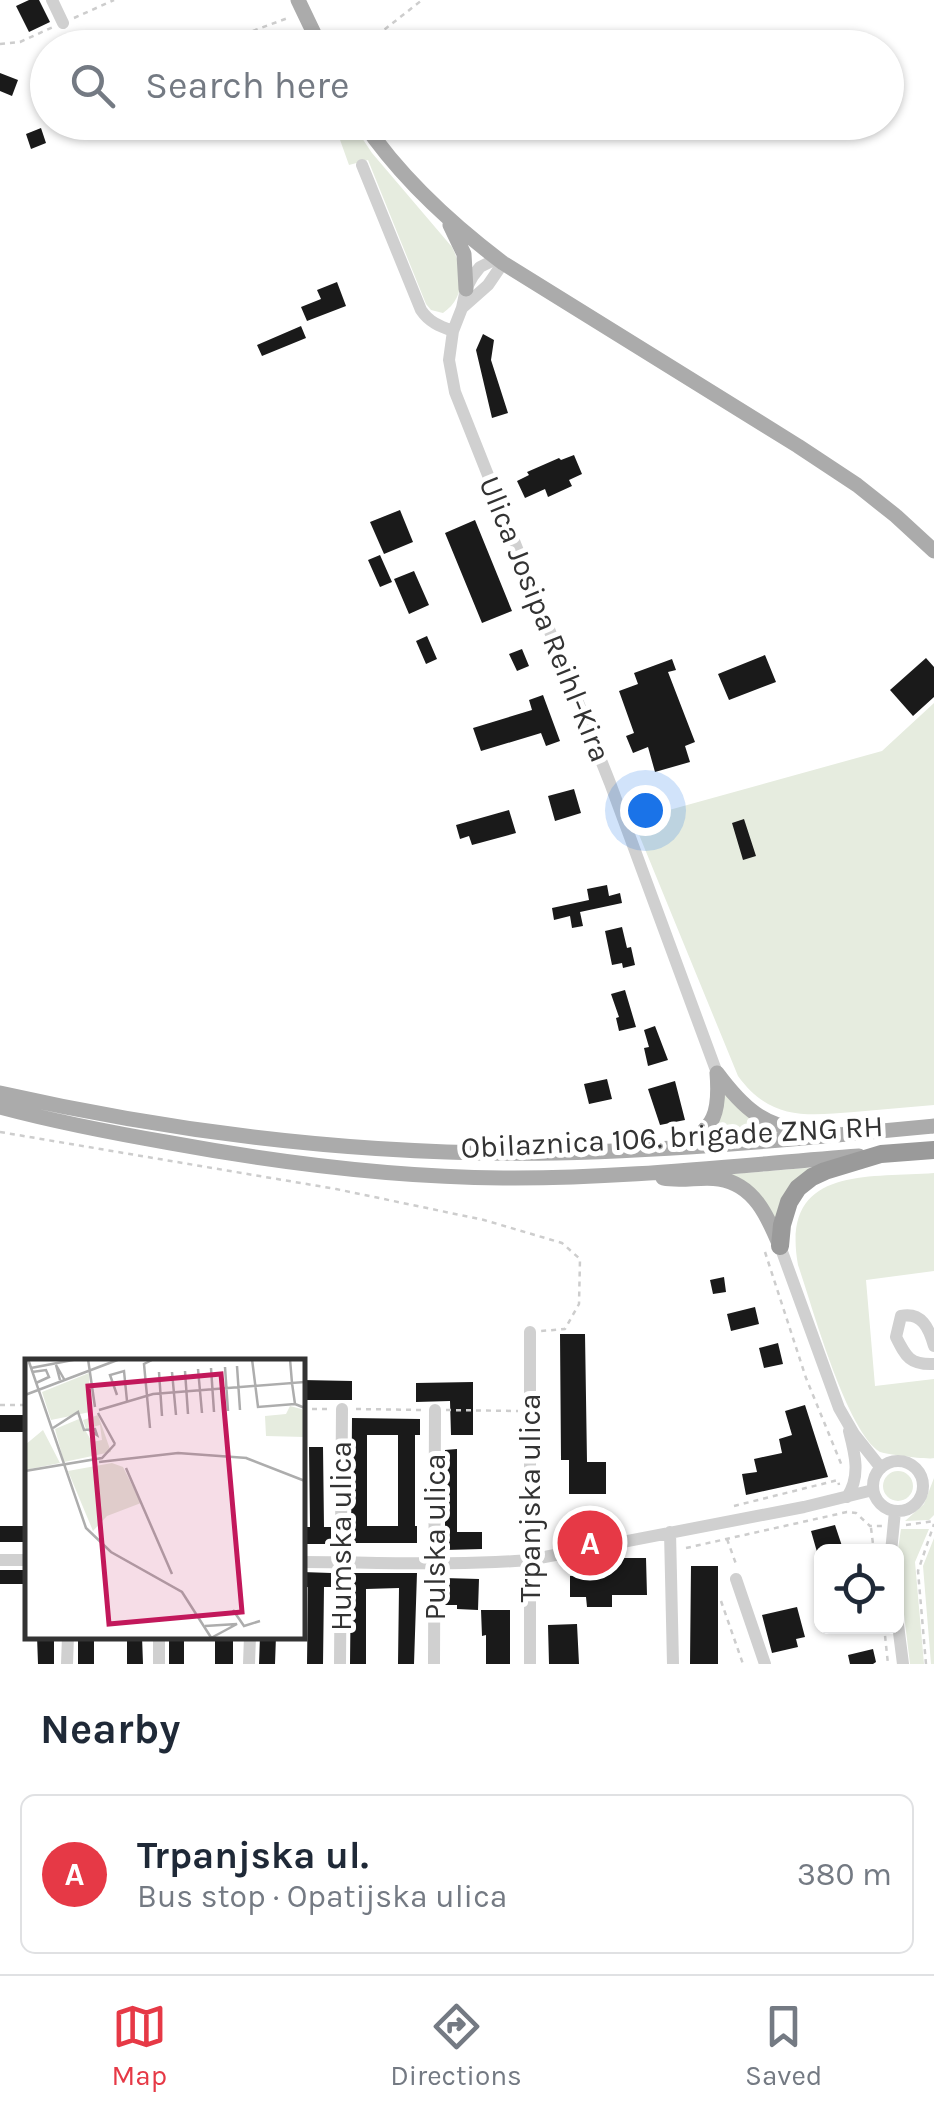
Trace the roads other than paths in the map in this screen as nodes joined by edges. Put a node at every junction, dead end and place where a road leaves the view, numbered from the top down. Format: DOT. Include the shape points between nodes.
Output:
graph roads {
  1 [pos="52,0"];
  2 [pos="301,6"];
  3 [pos="63,23"];
  4 [pos="312,30"];
  5 [pos="376,140"];
  6 [pos="362,165"];
  7 [pos="443,213"];
  8 [pos="503,263"];
  9 [pos="466,289"];
  10 [pos="462,308"];
  11 [pos="453,331"];
  12 [pos="934,551"];
  13 [pos="717,1073"];
  14 [pos="0,1093"];
  15 [pos="0,1106"];
  16 [pos="934,1126"];
  17 [pos="841,1135"];
  18 [pos="663,1149"];
  19 [pos="934,1150"];
  20 [pos="881,1154"];
  21 [pos="645,1172"];
  22 [pos="772,1249"];
  23 [pos="530,1332"];
  24 [pos="934,1346"];
  25 [pos="934,1364"];
  26 [pos="342,1409"];
  27 [pos="435,1410"];
  28 [pos="845,1420"];
  29 [pos="881,1468"];
  30 [pos="873,1490"];
  31 [pos="845,1498"];
  32 [pos="895,1511"];
  33 [pos="670,1532"];
  34 [pos="892,1544"];
  35 [pos="529,1560"];
  36 [pos="305,1562"];
  37 [pos="341,1562"];
  38 [pos="434,1564"];
  39 [pos="736,1579"];
  40 [pos="899,1634"];
  41 [pos="68,1639"];
  42 [pos="250,1639"];
  43 [pos="67,1664"];
  44 [pos="249,1664"];
  45 [pos="340,1664"];
  46 [pos="434,1664"];
  47 [pos="530,1664"];
  48 [pos="673,1664"];
  49 [pos="765,1664"];
  50 [pos="903,1664"];
  1 -- 3 [label="street"];
  2 -- 4 [label="main road"];
  5 -- 7 [label="main road"];
  6 -- 11 [label="street" via="421,310"];
  7 -- 8 [label="main road"];
  7 -- 9 [label="main road" via="464,254"];
  8 -- 9 [label="street" via="480,268"];
  8 -- 10 [label="street"];
  8 -- 12 [label="main road" via="839,473"];
  9 -- 10 [label="street"];
  10 -- 11 [label="street, Ulica Josipa Reihl-Kira"];
  11 -- 13 [label="street, Ulica Josipa Reihl-Kira" via="449,360 456,392"];
  13 -- 17 [label="main road" via="744,1106 768,1122"];
  13 -- 18 [label="main road" via="713,1120 690,1141"];
  14 -- 18 [label="main road, Obilaznica 106. brigade ZNG RH" via="137,1119 350,1146"];
  15 -- 21 [label="main road, Obilaznica 106. brigade ZNG RH" via="95,1130 368,1170 507,1178"];
  16 -- 17 [label="main road, Obilaznica 106. brigade ZNG RH"];
  17 -- 18 [label="main road, Obilaznica 106. brigade ZNG RH"];
  19 -- 20 [label="highway, Obilaznica 106. brigade ZNG RH"];
  20 -- 21 [label="main road, Obilaznica 106. brigade ZNG RH"];
  20 -- 22 [label="highway" via="824,1171 798,1188"];
  21 -- 22 [label="main road" via="736,1184 768,1216"];
  22 -- 28 [label="street"];
  23 -- 35 [label="street, Trpanjska ulica"];
  24 -- 25 [label="street" via="920,1318 901,1316 896,1337 903,1352 919,1364"];
  26 -- 37 [label="street, Humska ulica"];
  27 -- 38 [label="street, Pulska ulica"];
  28 -- 29 [label="street"];
  28 -- 31 [label="street" via="856,1458"];
  29 -- 30 [label="street"];
  29 -- 32 [label="street" via="904,1461 926,1470 921,1497"];
  30 -- 31 [label="street"];
  30 -- 32 [label="street" via="878,1502"];
  31 -- 33 [label="street"];
  32 -- 34 [label="street"];
  33 -- 35 [label="street"];
  33 -- 48 [label="street"];
  35 -- 38 [label="street"];
  35 -- 47 [label="street, Trpanjska ulica"];
  36 -- 37 [label="street"];
  37 -- 38 [label="street"];
  37 -- 45 [label="street, Humska ulica"];
  38 -- 46 [label="street, Pulska ulica"];
  39 -- 49 [label="street"];
  40 -- 50 [label="street"];
  41 -- 43 [label="street"];
  42 -- 44 [label="street"];
}
